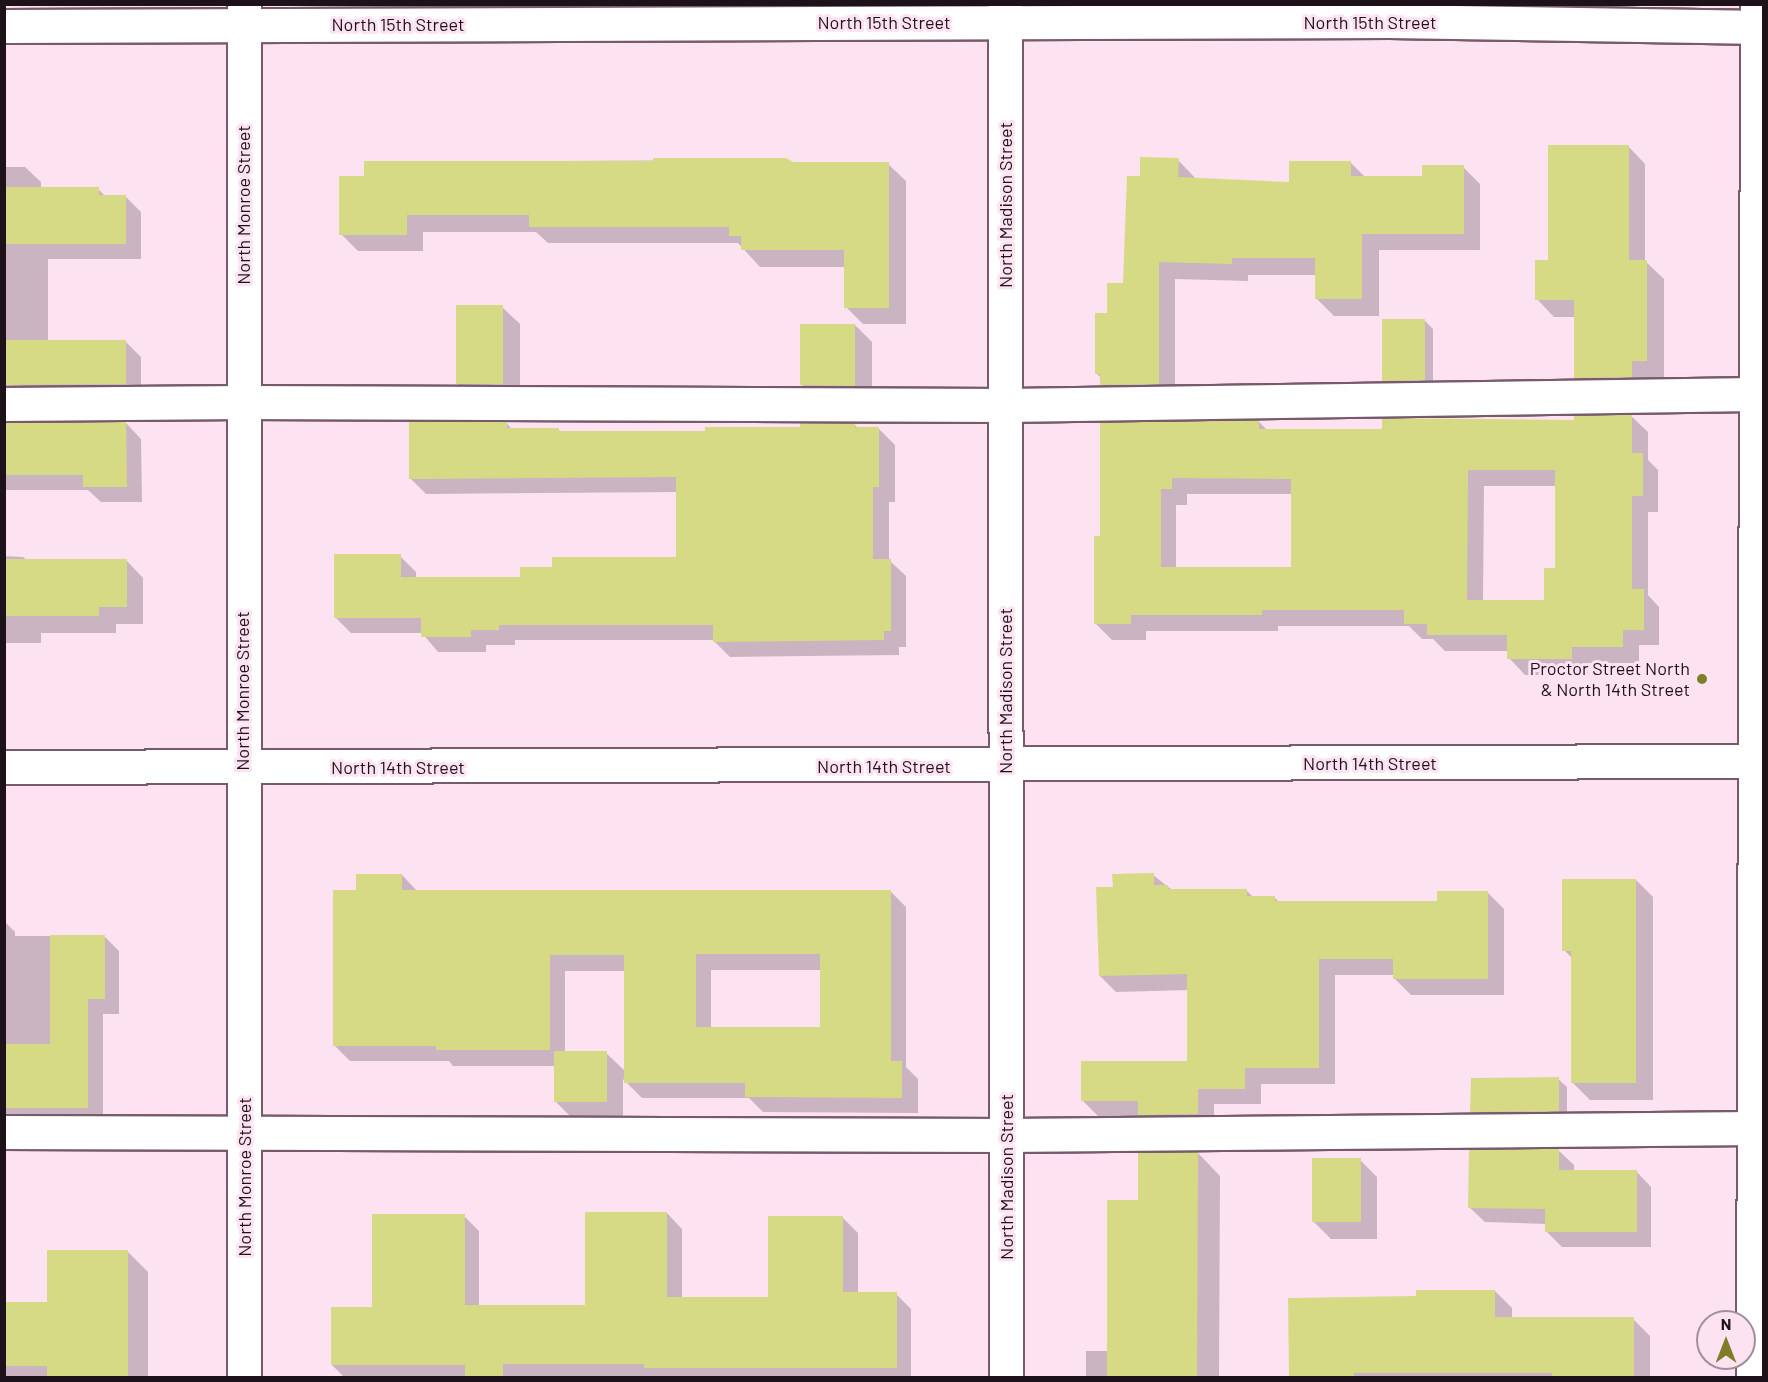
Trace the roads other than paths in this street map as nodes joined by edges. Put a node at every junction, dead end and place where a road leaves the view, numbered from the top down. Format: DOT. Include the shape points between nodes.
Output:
graph roads {
  1 [pos="1005,13"];
  2 [pos="1388,13"];
  3 [pos="244,14"];
  4 [pos="1759,20"];
  5 [pos="4,26"];
  6 [pos="1754,394"];
  7 [pos="243,402"];
  8 [pos="4,404"];
  9 [pos="1005,405"];
  10 [pos="1759,761"];
  11 [pos="1005,765"];
  12 [pos="4,767"];
  13 [pos="242,767"];
  14 [pos="1755,1128"];
  15 [pos="4,1132"];
  16 [pos="245,1134"];
  17 [pos="1006,1135"];
  18 [pos="244,1377"];
  19 [pos="1006,1377"];
  20 [pos="1753,1377"];
  1 -- 2 [label="street, North 15th Street"];
  1 -- 3 [label="street, North 15th Street"];
  1 -- 9 [label="street, North Madison Street"];
  2 -- 4 [label="street, North 15th Street"];
  3 -- 5 [label="street, North 15th Street"];
  3 -- 7 [label="street, North Monroe Street"];
  4 -- 6 [label="street"];
  6 -- 9 [label="street"];
  6 -- 10 [label="street"];
  7 -- 8 [label="street"];
  7 -- 9 [label="street"];
  7 -- 13 [label="street, North Monroe Street"];
  9 -- 11 [label="street, North Madison Street"];
  10 -- 11 [label="street, North 14th Street"];
  10 -- 14 [label="street"];
  11 -- 13 [label="street, North 14th Street"];
  11 -- 17 [label="street, North Madison Street"];
  12 -- 13 [label="street, North 14th Street"];
  13 -- 16 [label="street, North Monroe Street"];
  14 -- 17 [label="street"];
  14 -- 20 [label="street"];
  15 -- 16 [label="street"];
  16 -- 17 [label="street"];
  16 -- 18 [label="street, North Monroe Street"];
  17 -- 19 [label="street, North Madison Street"];
}
